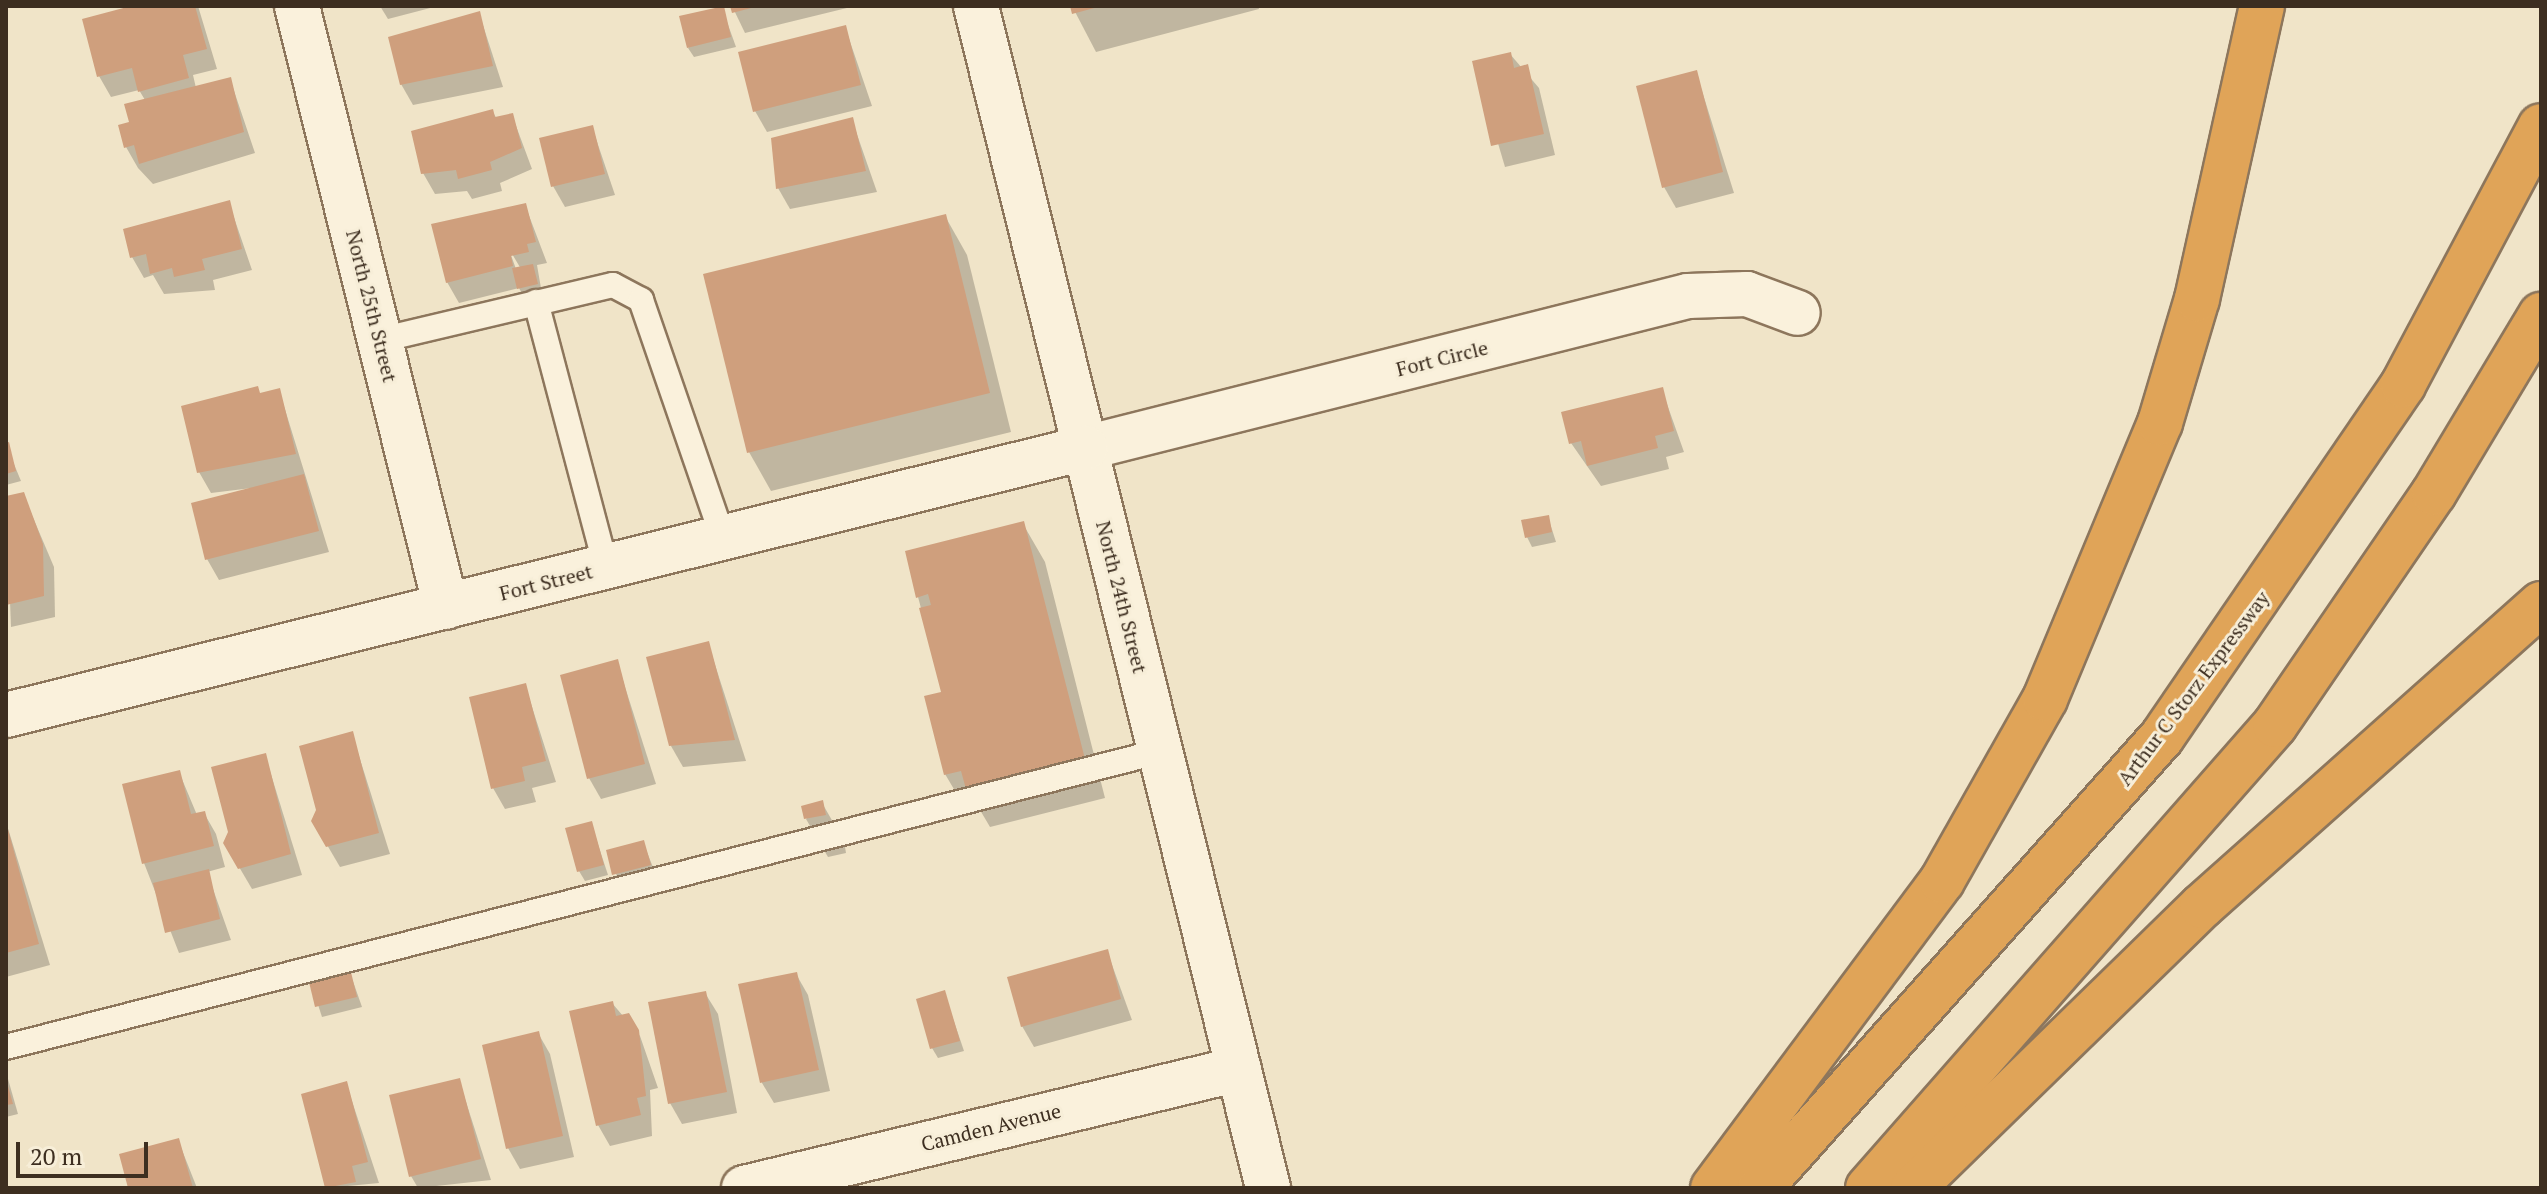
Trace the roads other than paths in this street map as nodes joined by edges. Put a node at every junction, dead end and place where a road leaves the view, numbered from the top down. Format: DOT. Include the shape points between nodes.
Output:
graph roads {
  1 [pos="297,6"];
  2 [pos="976,6"];
  3 [pos="2262,6"];
  4 [pos="2541,126"];
  5 [pos="536,302"];
  6 [pos="1798,313"];
  7 [pos="2541,315"];
  8 [pos="380,340"];
  9 [pos="1085,448"];
  10 [pos="723,538"];
  11 [pos="606,567"];
  12 [pos="2541,604"];
  13 [pos="446,607"];
  14 [pos="6,715"];
  15 [pos="1161,751"];
  16 [pos="6,1047"];
  17 [pos="1239,1069"];
  18 [pos="744,1188"];
  19 [pos="1268,1188"];
  20 [pos="1713,1188"];
  21 [pos="1760,1188"];
  22 [pos="1868,1188"];
  23 [pos="1913,1188"];
  1 -- 8 [label="street, North 25th Street"];
  2 -- 9 [label="street, North 24th Street"];
  3 -- 20 [label="highway" via="2197,299 2160,423 2045,699 1942,881"];
  4 -- 21 [label="highway, Arthur C Storz Expressway" via="2403,385 2162,737"];
  5 -- 8 [label="lane"];
  5 -- 10 [label="lane" via="613,285 641,300"];
  5 -- 11 [label="lane"];
  6 -- 9 [label="street, Fort Circle" via="1747,294 1688,296"];
  7 -- 22 [label="highway" via="2448,472 2275,725"];
  8 -- 13 [label="street, North 25th Street"];
  9 -- 10 [label="street, Fort Street"];
  9 -- 15 [label="street, North 24th Street"];
  10 -- 11 [label="street, Fort Street"];
  11 -- 13 [label="street, Fort Street"];
  12 -- 23 [label="highway" via="2202,906"];
  13 -- 14 [label="street, Fort Street"];
  15 -- 16 [label="lane"];
  15 -- 17 [label="street, North 24th Street"];
  17 -- 18 [label="street, Camden Avenue"];
  17 -- 19 [label="street, North 24th Street"];
}
